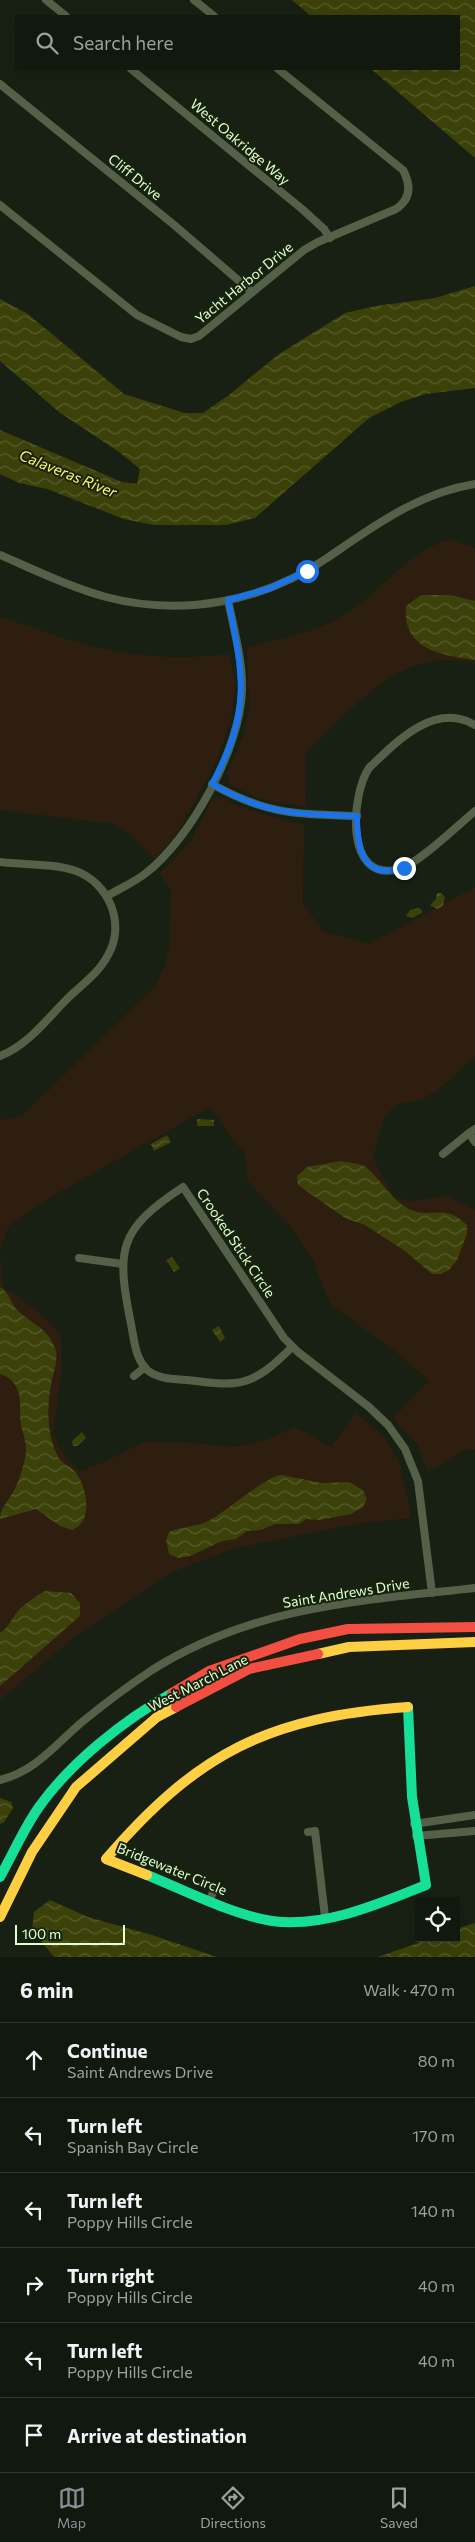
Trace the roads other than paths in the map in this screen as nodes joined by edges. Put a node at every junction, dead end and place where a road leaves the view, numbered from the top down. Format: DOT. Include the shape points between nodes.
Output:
graph roads {
  1 [pos="46,0"];
  2 [pos="194,0"];
  3 [pos="65,15"];
  4 [pos="213,15"];
  5 [pos="131,70"];
  6 [pos="279,70"];
  7 [pos="0,84"];
  8 [pos="0,204"];
  9 [pos="330,238"];
  10 [pos="252,292"];
  11 [pos="475,484"];
  12 [pos="0,555"];
  13 [pos="228,600"];
  14 [pos="475,725"];
  15 [pos="212,784"];
  16 [pos="475,811"];
  17 [pos="357,816"];
  18 [pos="0,862"];
  19 [pos="107,896"];
  20 [pos="0,1056"];
  21 [pos="472,1131"];
  22 [pos="475,1142"];
  23 [pos="443,1154"];
  24 [pos="79,1258"];
  25 [pos="123,1264"];
  26 [pos="292,1347"];
  27 [pos="145,1367"];
  28 [pos="134,1376"];
  29 [pos="475,1588"];
  30 [pos="432,1593"];
  31 [pos="475,1627"];
  32 [pos="475,1642"];
  33 [pos="0,1780"];
  34 [pos="475,1814"];
  35 [pos="442,1820"];
  36 [pos="414,1824"];
  37 [pos="475,1831"];
  38 [pos="308,1832"];
  39 [pos="444,1834"];
  40 [pos="416,1836"];
  41 [pos="0,1877"];
  42 [pos="215,1887"];
  43 [pos="210,1900"];
  44 [pos="3,1903"];
  45 [pos="325,1917"];
  46 [pos="0,1918"];
  1 -- 3 [label="street"];
  2 -- 4 [label="street"];
  5 -- 9 [label="street, West Oakridge Way" via="302,209"];
  6 -- 9 [label="street, Yacht Harbor Drive" via="402,170 409,189 405,202 396,209"];
  7 -- 10 [label="street, Cliff Drive"];
  8 -- 10 [label="street, Yacht Harbor Drive" via="126,307 181,337 191,339 199,336"];
  9 -- 10 [label="street, Yacht Harbor Drive" via="304,250"];
  11 -- 13 [label="street" via="423,498 307,571 268,589"];
  12 -- 13 [label="street" via="84,590 126,601 178,606"];
  13 -- 15 [label="street" via="242,672 241,708 232,743"];
  14 -- 17 [label="street" via="464,719 446,717 419,726 369,768 360,785"];
  15 -- 17 [label="street" via="247,803 279,812"];
  15 -- 19 [label="street" via="186,829 166,855 144,875"];
  16 -- 17 [label="street" via="411,864 389,871 373,866 362,855 357,840"];
  18 -- 19 [label="street" via="75,871 94,881"];
  19 -- 20 [label="street" via="115,925 108,956 20,1046"];
  21 -- 22 [label="street"];
  21 -- 23 [label="street"];
  24 -- 25 [label="street"];
  25 -- 26 [label="street, Crooked Stick Circle" via="127,1245 137,1225 154,1206 183,1187"];
  25 -- 27 [label="street, Crooked Stick Circle" via="124,1287 138,1355"];
  26 -- 27 [label="street" via="260,1375 232,1384 162,1378"];
  26 -- 30 [label="street, Crooked Stick Circle" via="376,1413 405,1449 421,1493"];
  27 -- 28 [label="street"];
  29 -- 30 [label="street, Saint Andrews Drive"];
  30 -- 33 [label="street, Saint Andrews Drive" via="306,1609 224,1634 152,1670 81,1722 34,1766"];
  31 -- 41 [label="main road, West March Lane" via="348,1629 300,1639 244,1656 209,1671 164,1697 90,1751 64,1776 38,1808"];
  32 -- 44 [label="main road, West March Lane" via="349,1647 249,1669 157,1717 76,1787 32,1852"];
  34 -- 35 [label="street"];
  35 -- 36 [label="street"];
  35 -- 39 [label="street"];
  36 -- 40 [label="main road, Bridgewater Circle"];
  36 -- 43 [label="main road, Bridgewater Circle" via="408,1707 346,1711 283,1726 235,1747 194,1772 145,1813 106,1859"];
  37 -- 39 [label="street"];
  38 -- 45 [label="street" via="315,1831"];
  39 -- 40 [label="street"];
  40 -- 45 [label="main road, Bridgewater Circle" via="426,1885 358,1912"];
  42 -- 43 [label="street"];
  43 -- 45 [label="main road, Bridgewater Circle" via="274,1921"];
  44 -- 46 [label="main road, West March Lane"];
}
